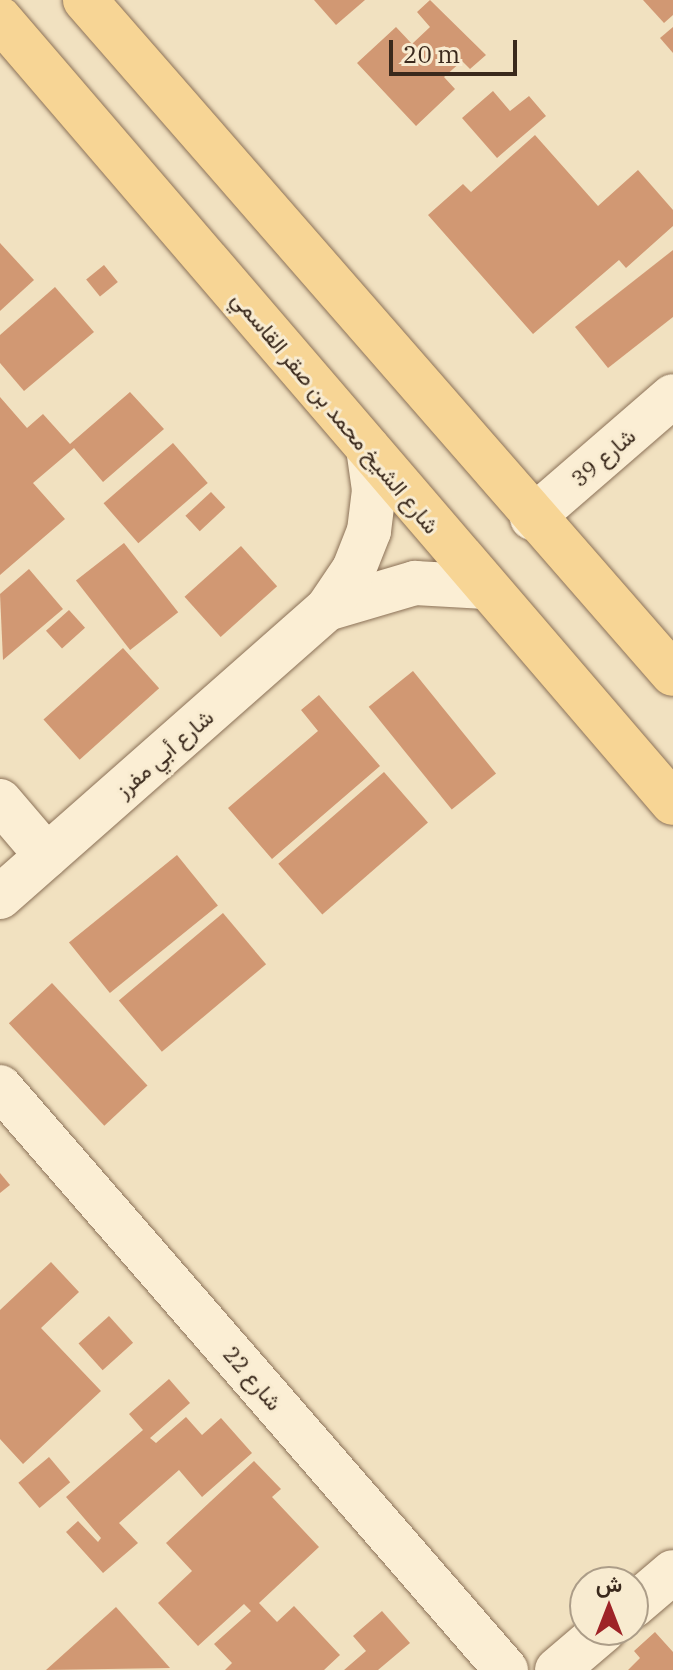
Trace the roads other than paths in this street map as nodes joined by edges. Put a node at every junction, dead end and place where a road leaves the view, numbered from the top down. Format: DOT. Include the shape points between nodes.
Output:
graph roads {
  1 [pos="85,0"];
  2 [pos="0,19"];
  3 [pos="673,396"];
  4 [pos="368,448"];
  5 [pos="532,518"];
  6 [pos="486,587"];
  7 [pos="327,609"];
  8 [pos="673,674"];
  9 [pos="0,801"];
  10 [pos="673,803"];
  11 [pos="47,856"];
  12 [pos="0,897"];
  13 [pos="0,1087"];
  14 [pos="672,1574"];
  15 [pos="649,1593"];
  16 [pos="585,1646"];
  17 [pos="506,1670"];
  18 [pos="557,1670"];
  1 -- 5 [label="main road"];
  2 -- 4 [label="main road, شارع الشيخ محمد بن صقر القاسمي"];
  3 -- 5 [label="street, شارع 39"];
  4 -- 6 [label="main road, شارع الشيخ محمد بن صقر القاسمي"];
  4 -- 7 [label="street, شارع أبي مفرز" via="374,490 369,531 354,569"];
  5 -- 8 [label="main road"];
  6 -- 7 [label="street, شارع أبي مفرز" via="415,583"];
  6 -- 10 [label="main road, شارع الشيخ محمد بن صقر القاسمي"];
  7 -- 11 [label="street, شارع أبي مفرز"];
  9 -- 11 [label="street"];
  11 -- 12 [label="street, شارع أبي مفرز"];
  13 -- 17 [label="street, شارع 22"];
  14 -- 15 [label="street"];
  16 -- 18 [label="street"];
}
